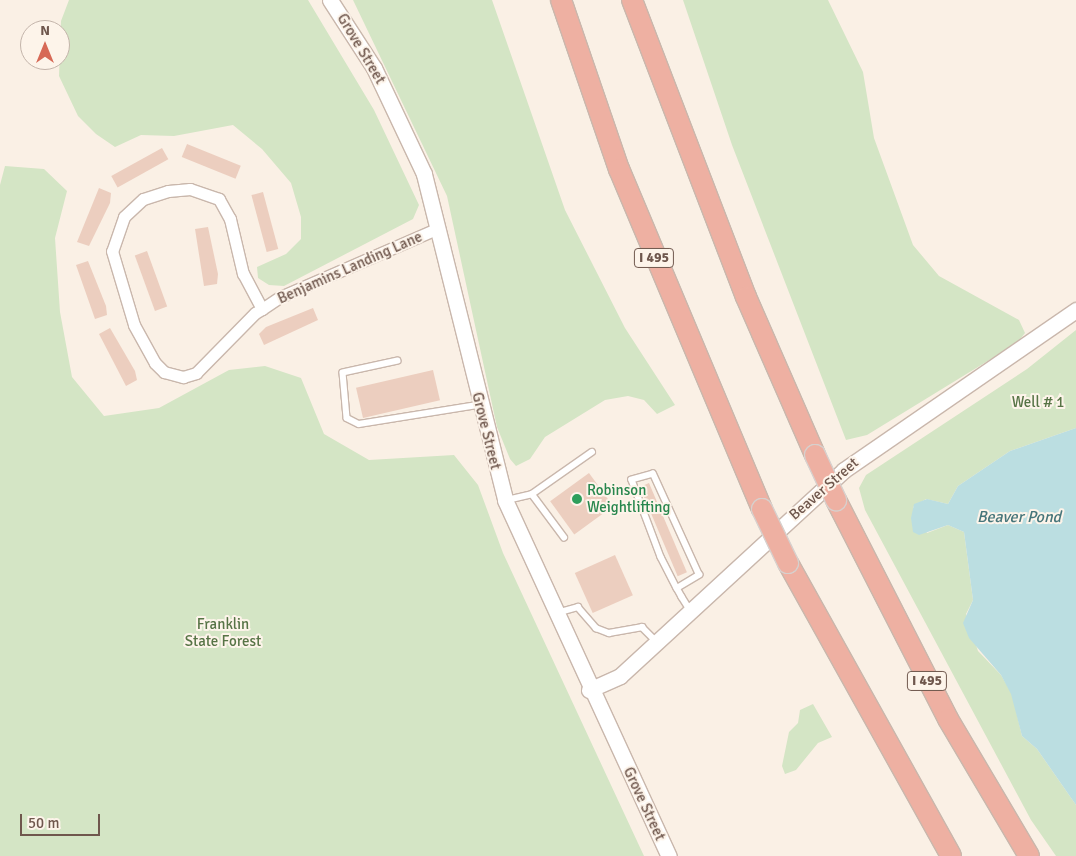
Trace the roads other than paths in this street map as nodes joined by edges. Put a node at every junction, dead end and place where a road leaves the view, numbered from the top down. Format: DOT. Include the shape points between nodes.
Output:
graph roads {
  1 [pos="330,0"];
  2 [pos="560,0"];
  3 [pos="632,0"];
  4 [pos="439,228"];
  5 [pos="262,310"];
  6 [pos="1076,310"];
  7 [pos="398,362"];
  8 [pos="478,405"];
  9 [pos="592,452"];
  10 [pos="532,494"];
  11 [pos="505,500"];
  12 [pos="564,537"];
  13 [pos="677,588"];
  14 [pos="691,612"];
  15 [pos="555,614"];
  16 [pos="657,643"];
  17 [pos="590,690"];
  18 [pos="669,856"];
  19 [pos="951,856"];
  20 [pos="1029,856"];
  1 -- 4 [label="main road, Grove Street" via="392,102 428,185"];
  2 -- 19 [label="highway, I 495, bridge" via="619,169 762,509 788,563"];
  3 -- 20 [label="highway, I 495, bridge" via="746,297 815,455 948,719"];
  4 -- 5 [label="street, Benjamins Landing Lane" via="280,297"];
  4 -- 8 [label="main road, Grove Street"];
  5 -- 5 [label="street, Benjamins Landing Lane" via="196,373 183,377 164,372 140,341 114,265 115,238 124,217 143,200 168,191 190,189 219,200 232,225 243,274"];
  6 -- 14 [label="main road, Beaver Street" via="844,470"];
  7 -- 8 [label="lane" via="343,373 347,418 360,424"];
  8 -- 11 [label="main road, Grove Street"];
  9 -- 10 [label="lane"];
  10 -- 11 [label="lane"];
  10 -- 12 [label="lane"];
  11 -- 15 [label="main road, Grove Street"];
  13 -- 13 [label="lane" via="661,557 632,480 653,474 699,575"];
  13 -- 14 [label="lane"];
  14 -- 16 [label="main road, Beaver Street"];
  15 -- 16 [label="lane" via="578,607 596,628 609,633 642,627"];
  15 -- 17 [label="main road, Grove Street"];
  16 -- 17 [label="main road, Beaver Street" via="620,676"];
  17 -- 18 [label="main road, Grove Street"];
}
